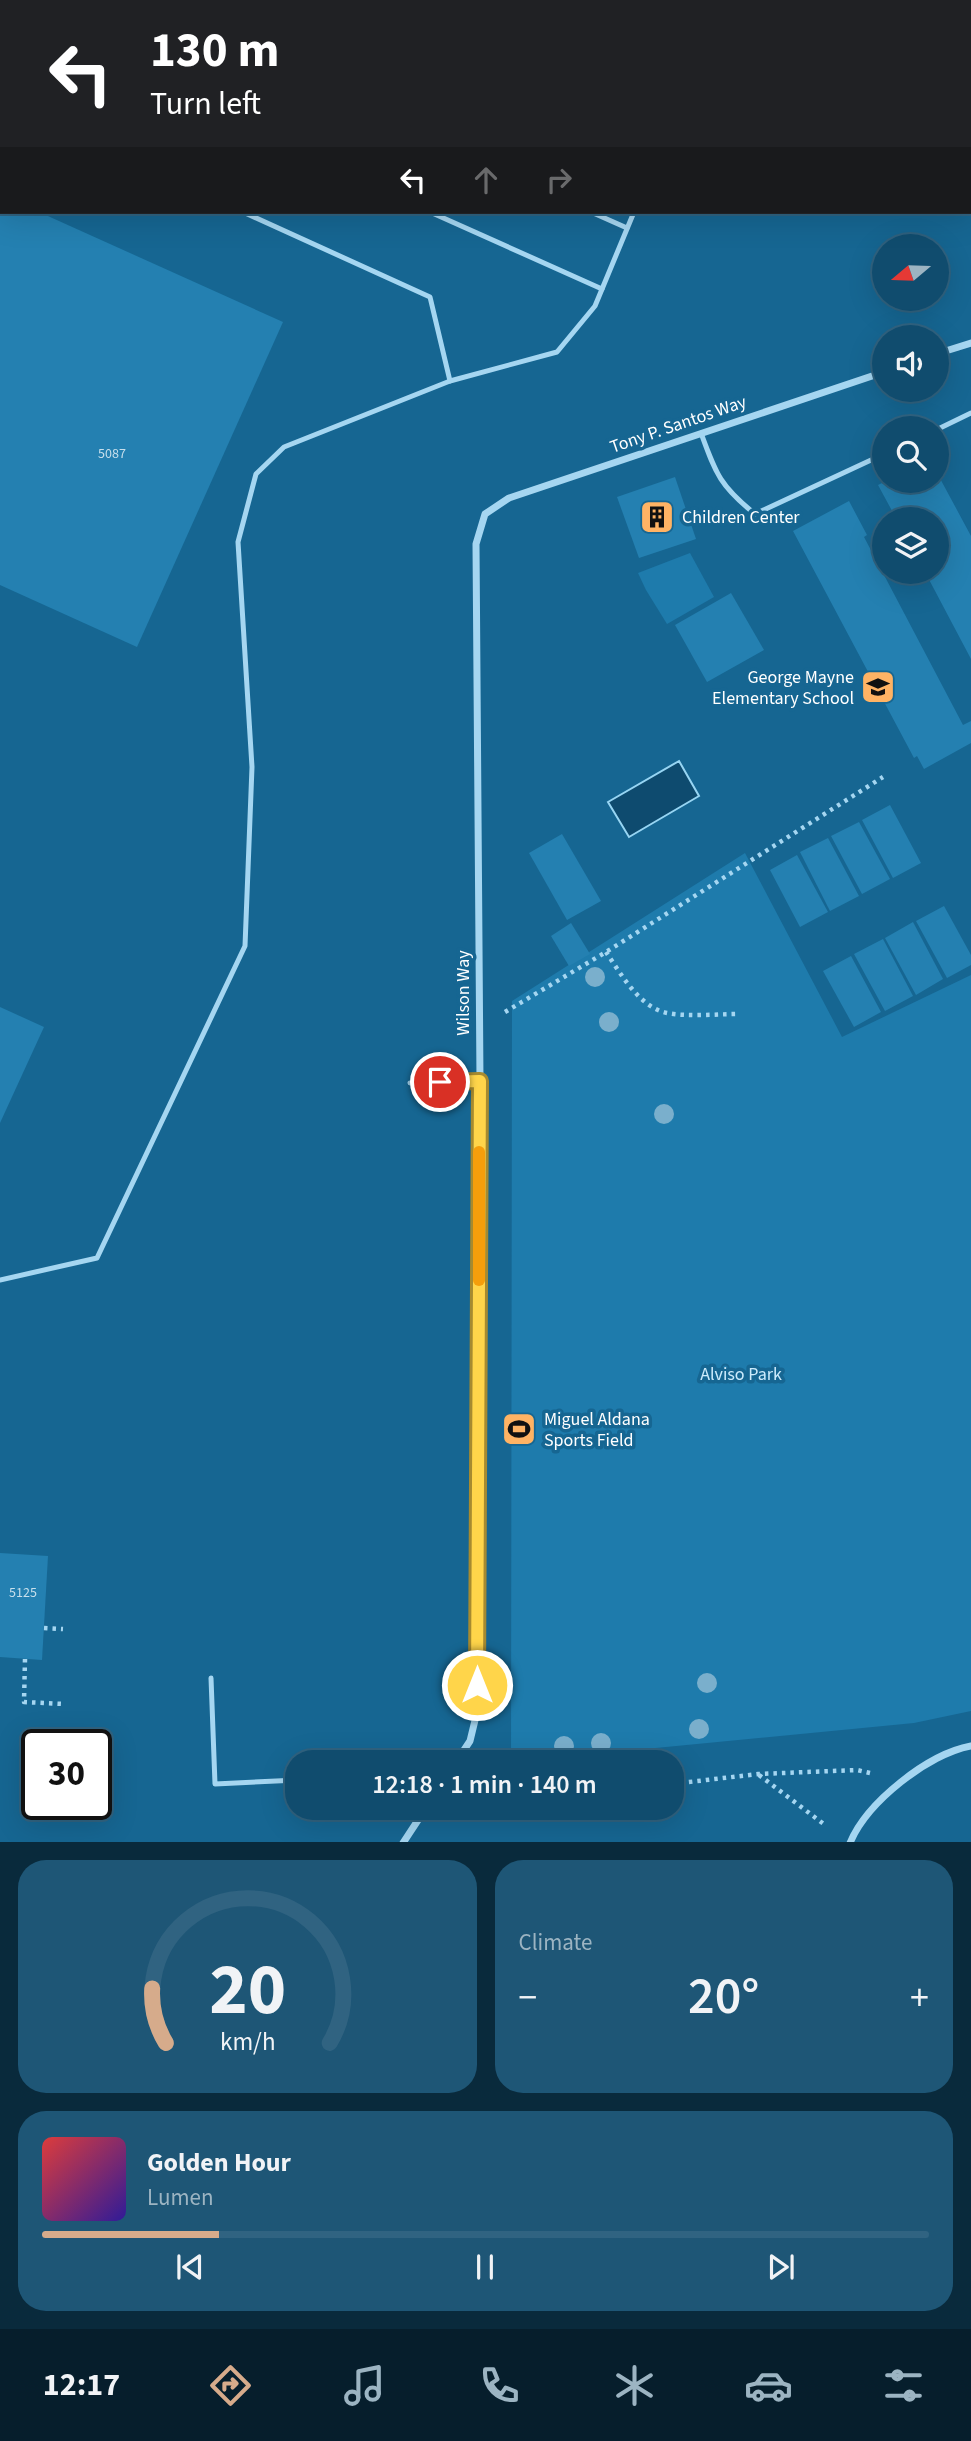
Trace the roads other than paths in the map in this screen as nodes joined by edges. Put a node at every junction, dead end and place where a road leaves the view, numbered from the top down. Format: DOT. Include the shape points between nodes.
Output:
graph roads {
  1 [pos="247,214"];
  2 [pos="434,214"];
  3 [pos="596,214"];
  4 [pos="633,214"];
  5 [pos="627,228"];
  6 [pos="602,289"];
  7 [pos="971,342"];
  8 [pos="949,350"];
  9 [pos="872,376"];
  10 [pos="450,381"];
  11 [pos="971,413"];
  12 [pos="949,424"];
  13 [pos="701,433"];
  14 [pos="872,460"];
  15 [pos="485,514"];
  16 [pos="480,1081"];
  17 [pos="410,1083"];
  18 [pos="0,1280"];
  19 [pos="211,1678"];
  20 [pos="971,1746"];
  21 [pos="464,1750"];
  22 [pos="285,1781"];
  23 [pos="418,1820"];
  24 [pos="403,1842"];
  25 [pos="851,1842"];
  1 -- 10 [label="lane" via="430,298"];
  2 -- 6 [label="lane"];
  3 -- 5 [label="lane"];
  4 -- 5 [label="lane"];
  5 -- 6 [label="lane"];
  6 -- 10 [label="lane" via="595,306 557,352"];
  7 -- 8 [label="street"];
  9 -- 13 [label="street, Tony P. Santos Way"];
  10 -- 18 [label="lane" via="284,447 256,474 238,542 252,767 245,946 97,1258"];
  11 -- 12 [label="lane"];
  13 -- 14 [label="lane" via="725,488 755,514"];
  13 -- 15 [label="street, Tony P. Santos Way" via="509,498"];
  15 -- 16 [label="street, Wilson Way" via="475,544"];
  16 -- 17 [label="lane"];
  16 -- 21 [label="street, Wilson Way" via="477,1712"];
  19 -- 22 [label="lane" via="215,1784"];
  20 -- 25 [label="street" via="919,1768 884,1796"];
  23 -- 24 [label="street"];
}
